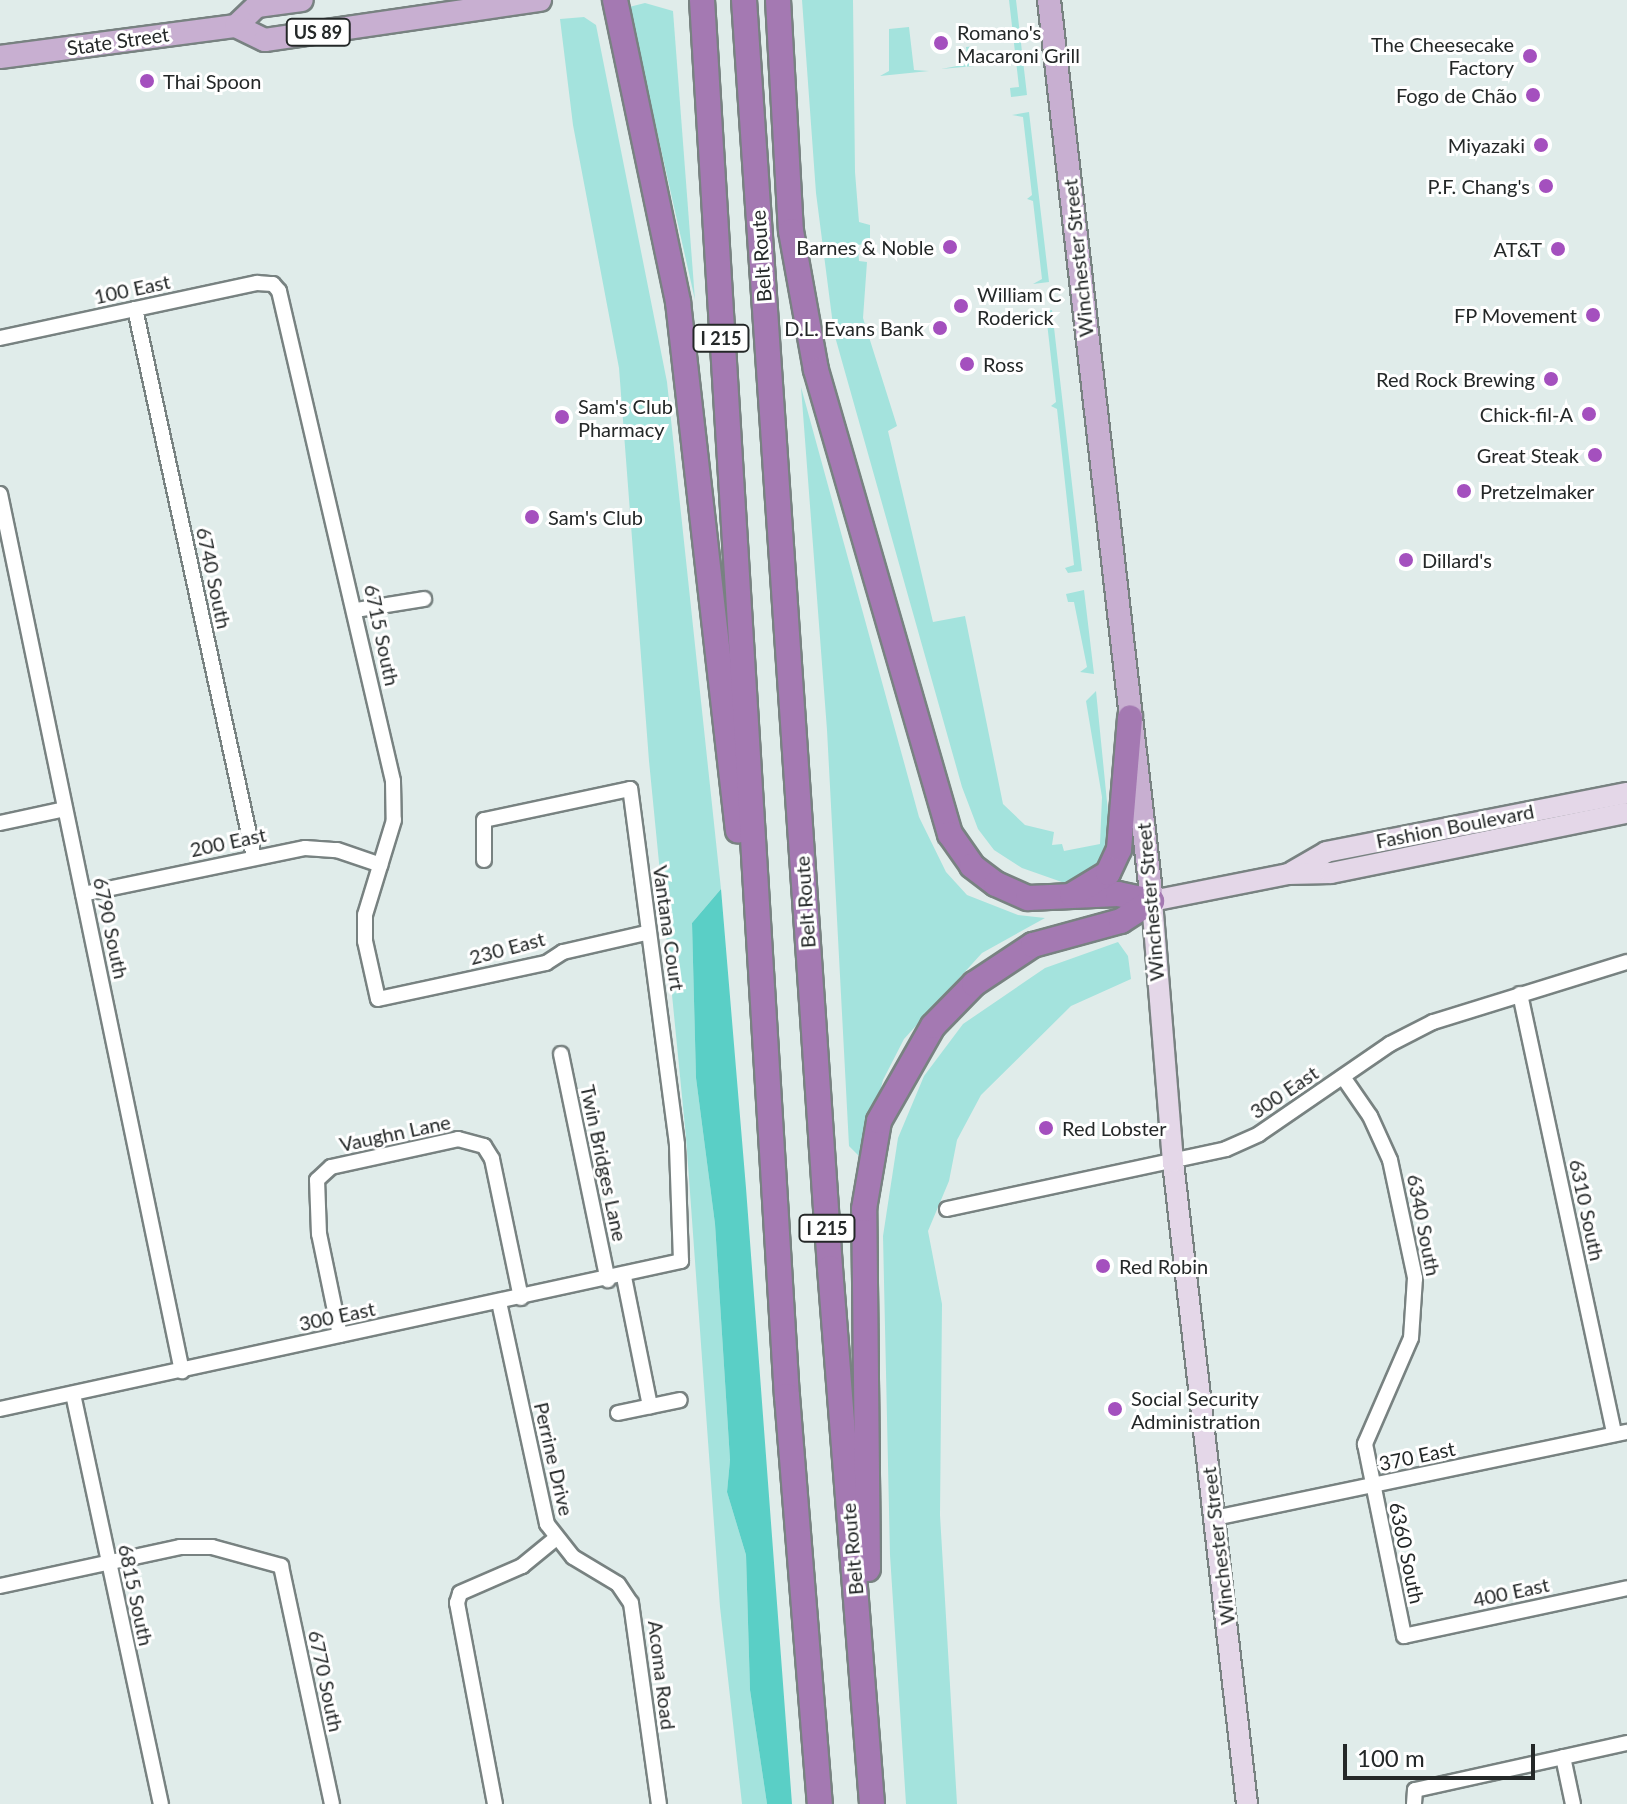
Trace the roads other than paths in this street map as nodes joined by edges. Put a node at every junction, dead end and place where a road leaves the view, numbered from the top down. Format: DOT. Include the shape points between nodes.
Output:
graph roads {
  1 [pos="302,0"];
  2 [pos="540,0"];
  3 [pos="615,0"];
  4 [pos="702,0"];
  5 [pos="744,0"];
  6 [pos="778,0"];
  7 [pos="1046,4"];
  8 [pos="236,26"];
  9 [pos="0,57"];
  10 [pos="273,284"];
  11 [pos="135,309"];
  12 [pos="0,338"];
  13 [pos="0,494"];
  14 [pos="424,599"];
  15 [pos="356,610"];
  16 [pos="1130,717"];
  17 [pos="1627,793"];
  18 [pos="65,809"];
  19 [pos="1627,813"];
  20 [pos="0,823"];
  21 [pos="254,857"];
  22 [pos="484,860"];
  23 [pos="381,865"];
  24 [pos="1288,874"];
  25 [pos="83,894"];
  26 [pos="1060,899"];
  27 [pos="1152,901"];
  28 [pos="646,933"];
  29 [pos="1627,962"];
  30 [pos="1520,994"];
  31 [pos="378,999"];
  32 [pos="765,1040"];
  33 [pos="561,1054"];
  34 [pos="1343,1077"];
  35 [pos="1173,1162"];
  36 [pos="947,1209"];
  37 [pos="681,1261"];
  38 [pos="624,1277"];
  39 [pos="608,1280"];
  40 [pos="521,1298"];
  41 [pos="499,1302"];
  42 [pos="340,1335"];
  43 [pos="182,1371"];
  44 [pos="1392,1390"];
  45 [pos="73,1394"];
  46 [pos="680,1400"];
  47 [pos="650,1406"];
  48 [pos="0,1409"];
  49 [pos="618,1413"];
  50 [pos="1621,1433"];
  51 [pos="1373,1486"];
  52 [pos="1215,1518"];
  53 [pos="555,1539"];
  54 [pos="109,1563"];
  55 [pos="0,1586"];
  56 [pos="1627,1588"];
  57 [pos="1404,1636"];
  58 [pos="1627,1743"];
  59 [pos="1563,1757"];
  60 [pos="1415,1797"];
  61 [pos="872,1798"];
  62 [pos="161,1804"];
  63 [pos="332,1804"];
  64 [pos="495,1804"];
  65 [pos="659,1804"];
  66 [pos="820,1804"];
  67 [pos="1247,1804"];
  68 [pos="1573,1804"];
  1 -- 8 [label="main road, State Street / US 89" via="257,6"];
  2 -- 8 [label="main road, State Street / US 89" via="265,40"];
  3 -- 32 [label="highway" via="678,302"];
  4 -- 32 [label="highway, I 215"];
  5 -- 61 [label="highway, Belt Route / I 215" via="829,1252"];
  6 -- 26 [label="highway" via="791,231 816,370 940,807 972,866 1028,898"];
  7 -- 16 [label="main road, Winchester Street"];
  8 -- 9 [label="main road, State Street / US 89"];
  10 -- 11 [label="street, 100 East"];
  10 -- 15 [label="street, 6715 South" via="283,302 325,505"];
  11 -- 12 [label="street, 100 East"];
  11 -- 21 [label="street, 6740 South"];
  13 -- 18 [label="street, 6790 South"];
  14 -- 15 [label="street"];
  15 -- 23 [label="street, 6715 South" via="394,791 394,820"];
  16 -- 26 [label="highway" via="1116,859 1095,885"];
  16 -- 27 [label="main road, Winchester Street"];
  17 -- 24 [label="main road, Fashion Boulevard" via="1326,852"];
  18 -- 20 [label="street"];
  18 -- 25 [label="street, 6790 South"];
  19 -- 24 [label="main road, Fashion Boulevard" via="1331,873"];
  21 -- 23 [label="street, 200 East" via="322,848"];
  21 -- 25 [label="street, 200 East"];
  22 -- 28 [label="street, Vantana Court" via="484,820 630,789"];
  23 -- 31 [label="street, 6715 South" via="365,915"];
  24 -- 27 [label="main road, Fashion Boulevard"];
  25 -- 43 [label="street, 6790 South"];
  26 -- 27 [label="highway" via="1118,894"];
  27 -- 35 [label="main road, Winchester Street"];
  27 -- 61 [label="highway" via="1121,921 1033,945 974,984 933,1026 879,1121 864,1209"];
  28 -- 31 [label="street, 230 East" via="563,952 546,963"];
  28 -- 37 [label="street, Vantana Court" via="657,961 677,1144"];
  29 -- 30 [label="street, 300 East"];
  30 -- 34 [label="street, 300 East" via="1433,1022"];
  30 -- 50 [label="street, 6310 South"];
  32 -- 66 [label="highway, I 215"];
  33 -- 39 [label="street, Twin Bridges Lane"];
  34 -- 35 [label="street, 300 East" via="1259,1134 1226,1149"];
  34 -- 44 [label="street, 6340 South" via="1370,1116 1390,1160 1415,1278 1411,1338"];
  35 -- 36 [label="street, 300 East"];
  35 -- 52 [label="main road, Winchester Street"];
  37 -- 38 [label="street, 300 East"];
  38 -- 39 [label="street, 300 East"];
  38 -- 47 [label="street"];
  39 -- 40 [label="street, 300 East"];
  40 -- 41 [label="street, 300 East"];
  40 -- 42 [label="street, Vaughn Lane" via="492,1159 484,1146 458,1139 331,1167 320,1175 315,1188 319,1234"];
  41 -- 42 [label="street, 300 East"];
  41 -- 53 [label="street, Perrine Drive" via="541,1503"];
  42 -- 43 [label="street, 300 East"];
  43 -- 45 [label="street, 300 East"];
  44 -- 51 [label="street, 6360 South" via="1365,1444"];
  45 -- 48 [label="street, 300 East"];
  45 -- 54 [label="street, 6815 South"];
  46 -- 47 [label="street"];
  47 -- 49 [label="street"];
  50 -- 51 [label="street, 370 East"];
  51 -- 52 [label="street, 370 East"];
  51 -- 57 [label="street, 6360 South"];
  52 -- 67 [label="main road, Winchester Street"];
  53 -- 64 [label="street, Perrine Drive" via="522,1566 460,1593 457,1603"];
  53 -- 65 [label="street, Acoma Road" via="618,1584 631,1603"];
  54 -- 55 [label="street"];
  54 -- 62 [label="street, 6815 South"];
  54 -- 63 [label="street, 6770 South" via="198,1546 281,1566"];
  56 -- 57 [label="street, 400 East"];
  58 -- 59 [label="street"];
  59 -- 60 [label="street"];
  59 -- 68 [label="street"];
}
